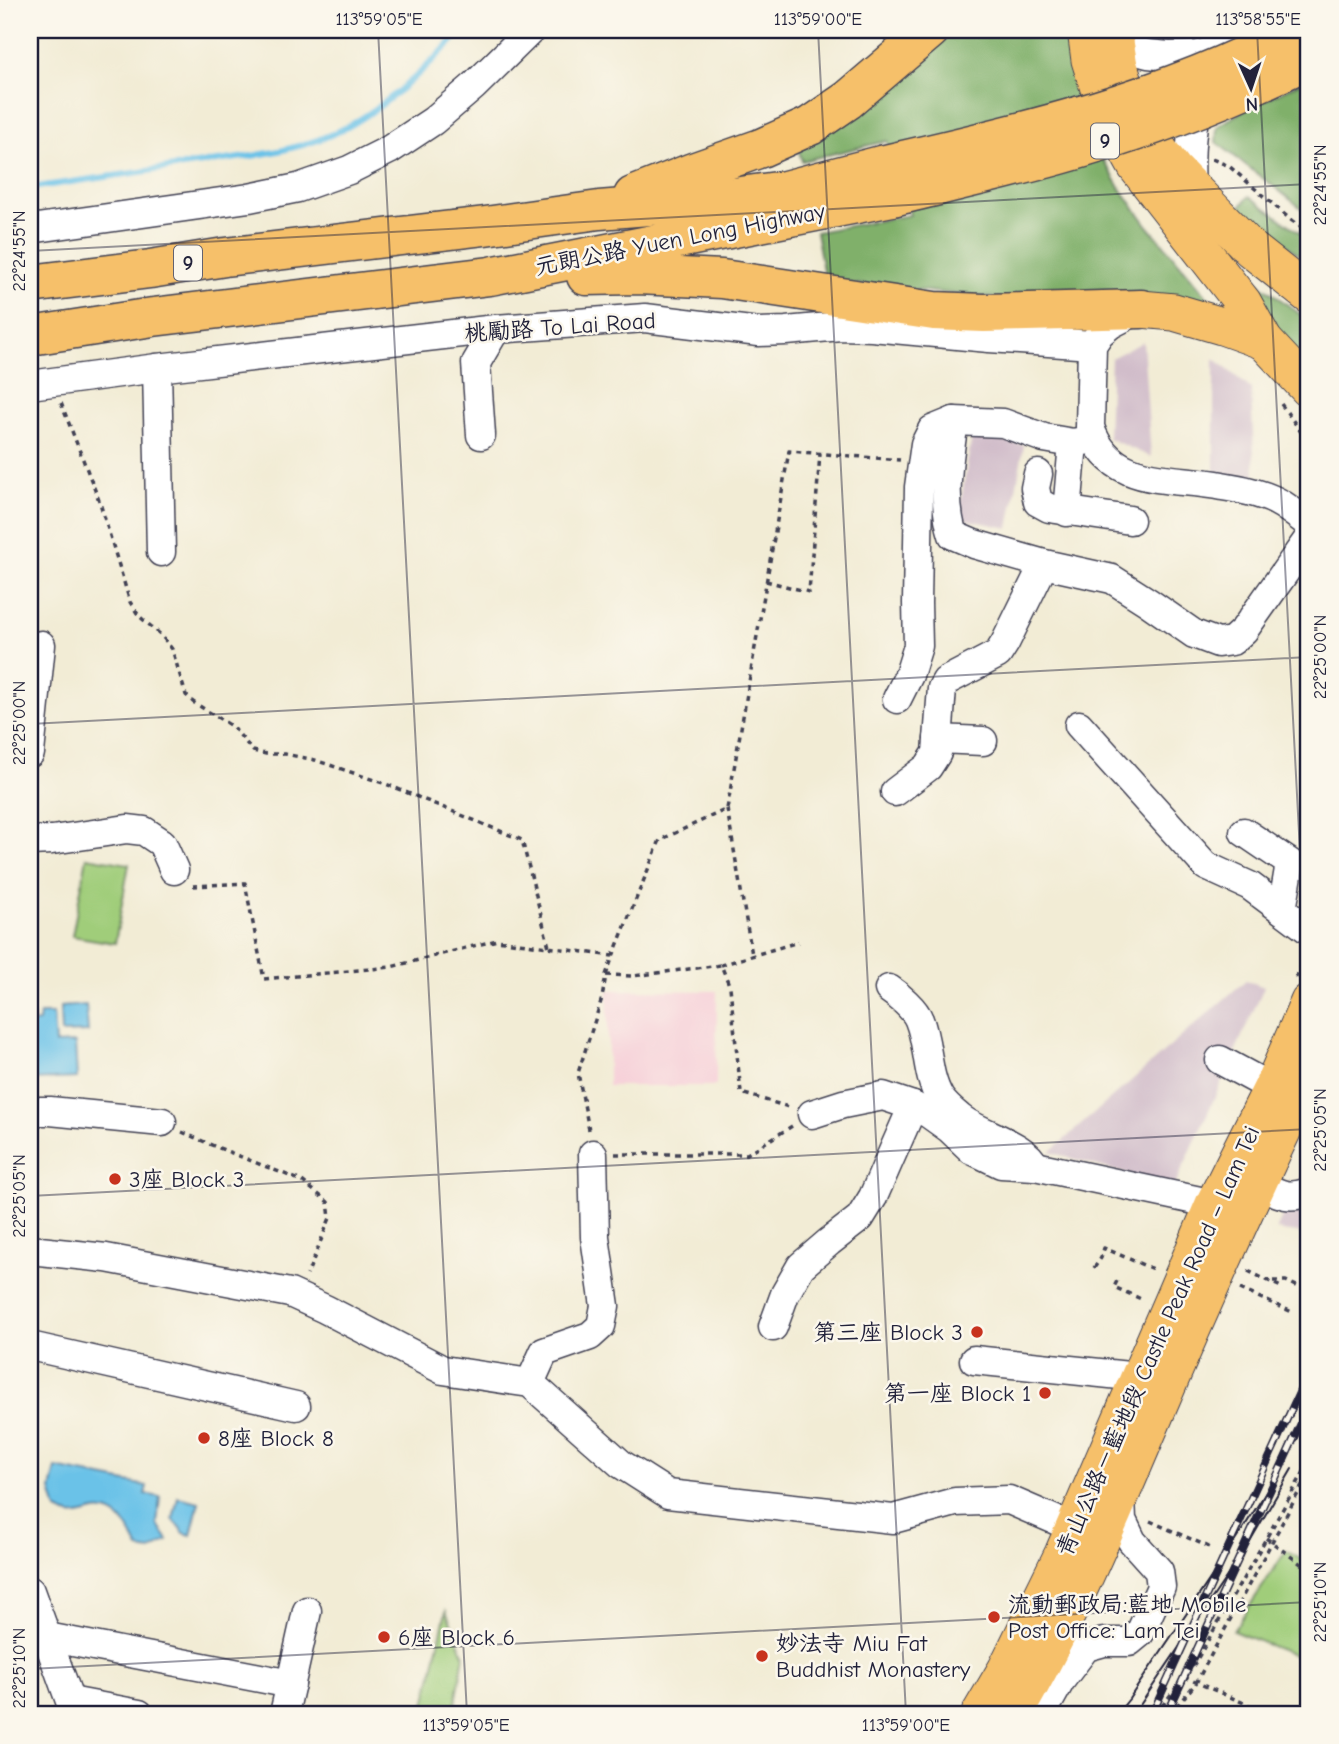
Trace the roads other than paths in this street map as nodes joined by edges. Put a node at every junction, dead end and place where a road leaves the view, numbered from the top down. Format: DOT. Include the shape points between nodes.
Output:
graph roads {
  1 [pos="531,30"];
  2 [pos="930,30"];
  3 [pos="1261,30"];
  4 [pos="1295,30"];
  5 [pos="1104,33"];
  6 [pos="1226,46"];
  7 [pos="1309,59"];
  8 [pos="886,181"];
  9 [pos="1191,190"];
  10 [pos="599,210"];
  11 [pos="30,229"];
  12 [pos="490,276"];
  13 [pos="30,284"];
  14 [pos="1309,295"];
  15 [pos="1141,309"];
  16 [pos="496,330"];
  17 [pos="30,336"];
  18 [pos="1264,341"];
  19 [pos="1092,345"];
  20 [pos="157,368"];
  21 [pos="41,384"];
  22 [pos="1309,389"];
  23 [pos="954,421"];
  24 [pos="481,435"];
  25 [pos="1083,441"];
  26 [pos="1038,474"];
  27 [pos="1067,512"];
  28 [pos="1130,520"];
  29 [pos="1309,524"];
  30 [pos="1309,538"];
  31 [pos="161,552"];
  32 [pos="1044,564"];
  33 [pos="41,645"];
  34 [pos="897,699"];
  35 [pos="1079,725"];
  36 [pos="938,739"];
  37 [pos="983,741"];
  38 [pos="30,753"];
  39 [pos="895,792"];
  40 [pos="1244,832"];
  41 [pos="30,841"];
  42 [pos="174,870"];
  43 [pos="1282,910"];
  44 [pos="1309,930"];
  45 [pos="889,989"];
  46 [pos="1309,1002"];
  47 [pos="1220,1060"];
  48 [pos="1309,1075"];
  49 [pos="1272,1088"];
  50 [pos="913,1106"];
  51 [pos="30,1111"];
  52 [pos="812,1114"];
  53 [pos="162,1122"];
  54 [pos="593,1154"];
  55 [pos="1035,1166"];
  56 [pos="1256,1183"];
  57 [pos="1309,1192"];
  58 [pos="1214,1204"];
  59 [pos="30,1250"];
  60 [pos="773,1328"];
  61 [pos="30,1346"];
  62 [pos="974,1360"];
  63 [pos="1139,1377"];
  64 [pos="530,1383"];
  65 [pos="296,1406"];
  66 [pos="1121,1495"];
  67 [pos="1074,1528"];
  68 [pos="30,1591"];
  69 [pos="307,1611"];
  70 [pos="47,1637"];
  71 [pos="291,1684"];
  72 [pos="139,1714"];
  73 [pos="285,1714"];
  74 [pos="980,1714"];
  75 [pos="1014,1714"];
  76 [pos="1042,1714"];
  1 -- 11 [label="street" via="433,121 349,170 298,188 249,198"];
  2 -- 10 [label="highway, 9" via="849,100 810,126"];
  3 -- 6 [label="street"];
  4 -- 8 [label="highway, 元朗公路 Yuen Long Highway / 9, bridge" via="1170,85 1073,118 988,140"];
  5 -- 6 [label="street" via="1133,50 1169,56 1198,55"];
  5 -- 9 [label="main road" via="1140,119"];
  5 -- 18 [label="main road" via="1090,60 1121,142 1243,303"];
  6 -- 9 [label="street" via="1199,96 1189,162"];
  7 -- 8 [label="highway, 元朗公路 Yuen Long Highway / 9, bridge" via="1233,95 1137,131 1025,165"];
  8 -- 10 [label="highway, 元朗公路 Yuen Long Highway / 9"];
  8 -- 12 [label="highway, 元朗公路 Yuen Long Highway / 9"];
  9 -- 14 [label="main road" via="1251,249"];
  10 -- 13 [label="highway, 元朗公路 Yuen Long Highway / 9"];
  12 -- 15 [label="highway" via="722,279 934,311"];
  12 -- 17 [label="highway, 元朗公路 Yuen Long Highway / 9"];
  15 -- 18 [label="main road" via="1174,312"];
  15 -- 19 [label="street" via="1111,324"];
  16 -- 19 [label="street, 桃勵路 To Lai Road" via="645,318 759,332 872,327"];
  16 -- 20 [label="street, 桃勵路 To Lai Road"];
  16 -- 24 [label="street" via="476,363"];
  18 -- 22 [label="main road"];
  19 -- 25 [label="street" via="1090,427"];
  20 -- 21 [label="street, 桃勵路 To Lai Road"];
  20 -- 31 [label="street"];
  23 -- 25 [label="street" via="1003,423 1044,438"];
  23 -- 32 [label="street" via="947,503 953,535"];
  23 -- 34 [label="street" via="932,430 925,444 919,500 918,646"];
  25 -- 27 [label="street"];
  25 -- 29 [label="street" via="1133,472 1159,480 1250,492 1281,503"];
  26 -- 27 [label="street" via="1038,502"];
  27 -- 28 [label="street"];
  30 -- 32 [label="street" via="1244,630 1232,641 1218,643 1194,634 1112,579"];
  32 -- 36 [label="street" via="998,654 946,681"];
  33 -- 38 [label="street"];
  35 -- 43 [label="street" via="1206,866 1250,886"];
  36 -- 37 [label="street"];
  36 -- 39 [label="street" via="937,753 928,767"];
  40 -- 43 [label="street" via="1290,863"];
  41 -- 42 [label="street" via="144,831 162,843"];
  43 -- 44 [label="street"];
  45 -- 55 [label="street" via="918,1017 941,1099 961,1119 1023,1152"];
  46 -- 49 [label="main road, 青山公路－藍地段 Castle Peak Road – Lam Tei"];
  47 -- 49 [label="street"];
  48 -- 56 [label="main road, 青山公路－藍地段 Castle Peak Road – Lam Tei"];
  49 -- 58 [label="main road, 青山公路－藍地段 Castle Peak Road – Lam Tei"];
  50 -- 52 [label="street" via="883,1096"];
  50 -- 55 [label="street" via="950,1129 972,1150 1001,1164"];
  50 -- 60 [label="street" via="860,1218 801,1266"];
  51 -- 53 [label="street"];
  54 -- 64 [label="street" via="595,1237 605,1306 601,1326 590,1336 544,1352"];
  55 -- 58 [label="street"];
  56 -- 57 [label="street" via="1280,1195 1296,1197"];
  56 -- 66 [label="main road, 青山公路－藍地段 Castle Peak Road – Lam Tei"];
  58 -- 63 [label="main road, 青山公路－藍地段 Castle Peak Road – Lam Tei"];
  59 -- 64 [label="street" via="106,1258 290,1293 443,1370"];
  61 -- 65 [label="street"];
  62 -- 63 [label="street"];
  63 -- 67 [label="main road, 青山公路－藍地段 Castle Peak Road – Lam Tei"];
  64 -- 67 [label="street" via="621,1464 668,1494 893,1519 956,1502 1009,1500"];
  66 -- 75 [label="main road, 青山公路－藍地段 Castle Peak Road – Lam Tei"];
  66 -- 76 [label="street" via="1122,1520 1132,1541 1159,1571 1161,1587 1140,1633 1129,1642 1086,1647"];
  67 -- 74 [label="main road, 青山公路－藍地段 Castle Peak Road – Lam Tei"];
  68 -- 70 [label="street"];
  69 -- 71 [label="street"];
  70 -- 71 [label="street"];
  70 -- 72 [label="street" via="70,1701"];
  71 -- 73 [label="street"];
}
